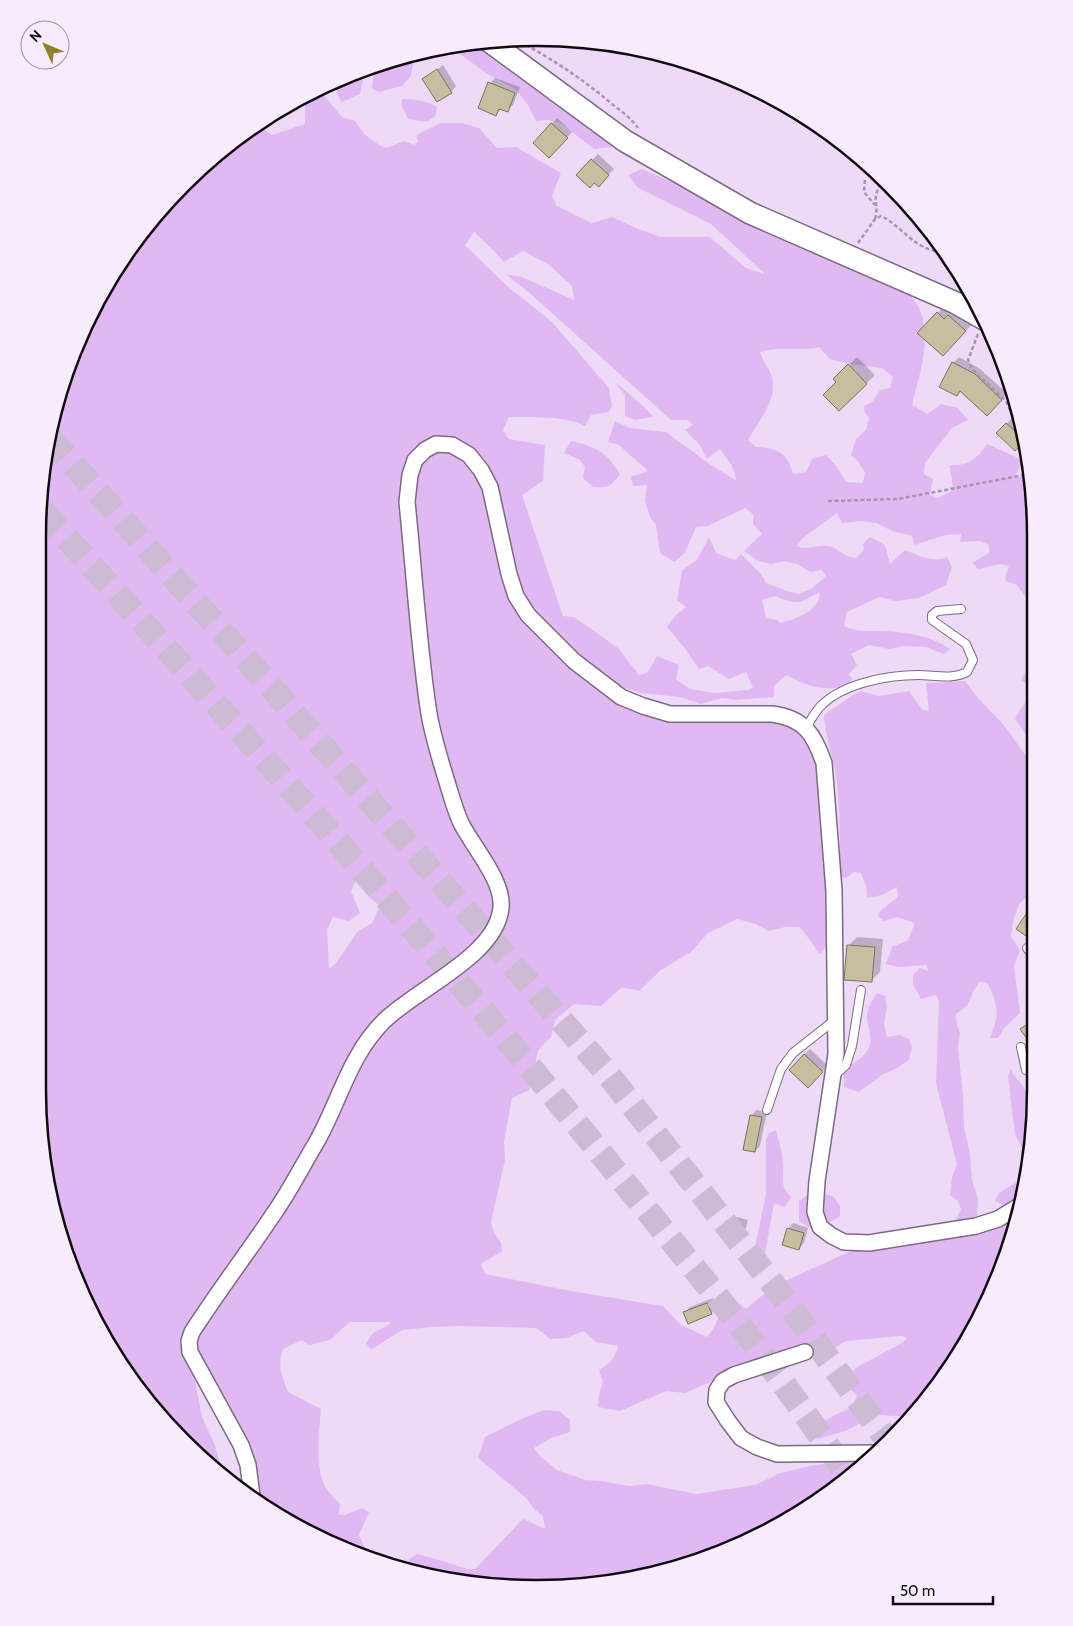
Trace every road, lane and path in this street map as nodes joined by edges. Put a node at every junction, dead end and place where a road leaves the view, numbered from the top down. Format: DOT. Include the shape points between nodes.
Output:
graph roads {
  1 [pos="528,46"];
  2 [pos="498,48"];
  3 [pos="640,133"];
  4 [pos="865,180"];
  5 [pos="879,186"];
  6 [pos="875,205"];
  7 [pos="875,219"];
  8 [pos="852,242"];
  9 [pos="934,250"];
  10 [pos="972,312"];
  11 [pos="980,330"];
  12 [pos="1009,408"];
  13 [pos="1023,475"];
  14 [pos="828,501"];
  15 [pos="962,609"];
  16 [pos="806,728"];
  17 [pos="861,990"];
  18 [pos="836,1019"];
  19 [pos="1022,1048"];
  20 [pos="1027,1070"];
  21 [pos="833,1077"];
  22 [pos="767,1110"];
  23 [pos="1011,1211"];
  24 [pos="805,1352"];
  25 [pos="865,1453"];
  26 [pos="251,1487"];
  1 -- 3 [label="path" via="561,65 599,93 631,119"];
  2 -- 10 [label="main road" via="625,140 750,213"];
  4 -- 6 [label="path" via="864,192"];
  5 -- 6 [label="path"];
  6 -- 7 [label="path"];
  7 -- 8 [label="path" via="860,240"];
  7 -- 9 [label="path" via="885,218 916,242"];
  11 -- 12 [label="path" via="968,360 973,370"];
  13 -- 14 [label="path" via="898,499"];
  15 -- 16 [label="lane" via="937,611 932,620 966,644 973,660 967,672 948,677 888,677 860,684 822,704"];
  16 -- 18 [label="street" via="817,743 824,763 834,891"];
  16 -- 26 [label="street" via="787,716 670,714 621,697 574,661 528,615 516,596 490,487 469,454 452,445 436,444 415,460 407,502 428,710 460,821 494,876 502,905 497,923 482,947 398,1008 368,1039 319,1138 278,1207 192,1332 190,1352 241,1445"];
  17 -- 21 [label="lane" via="846,1065"];
  18 -- 21 [label="street"];
  18 -- 22 [label="lane" via="793,1053 781,1069"];
  19 -- 20 [label="lane"];
  21 -- 23 [label="street" via="815,1212 820,1227 844,1242 869,1243 976,1226"];
  24 -- 25 [label="street" via="723,1381 717,1390 716,1402 742,1438 777,1454"];
}
